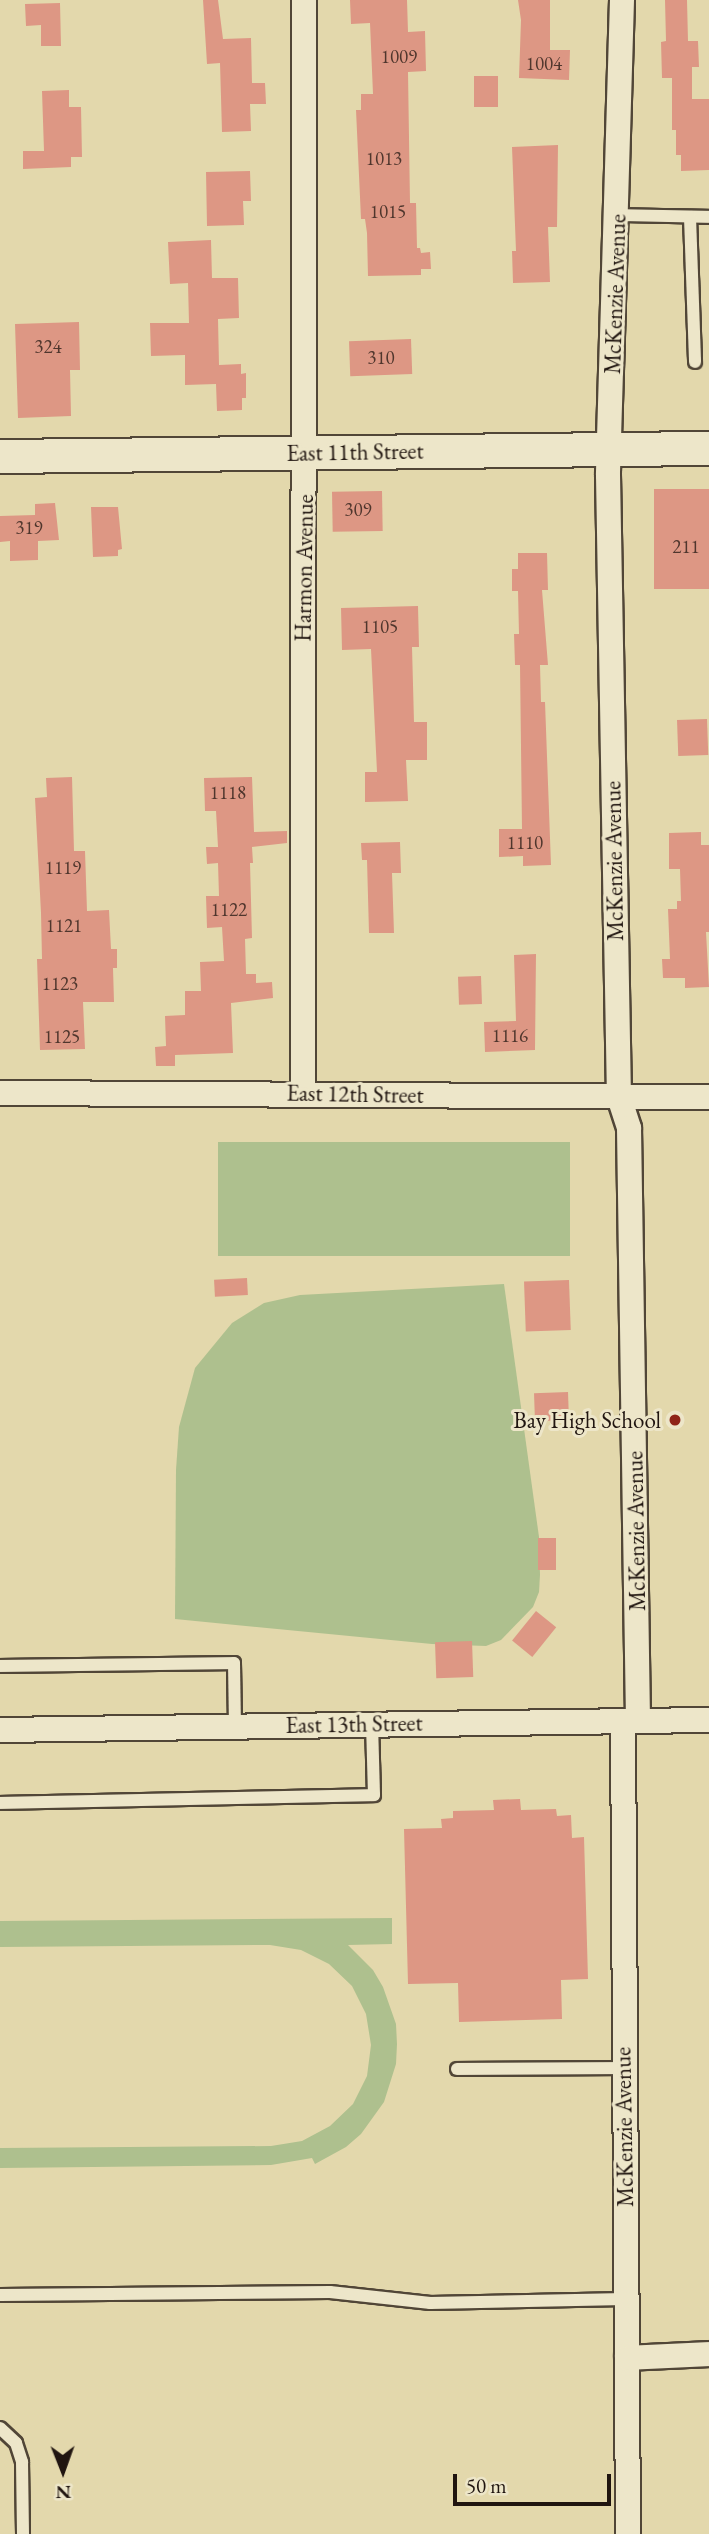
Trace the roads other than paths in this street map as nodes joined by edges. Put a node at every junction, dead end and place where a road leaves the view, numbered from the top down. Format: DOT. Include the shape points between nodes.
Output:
graph roads {
  1 [pos="304,0"];
  2 [pos="622,0"];
  3 [pos="617,215"];
  4 [pos="690,217"];
  5 [pos="709,217"];
  6 [pos="695,362"];
  7 [pos="709,448"];
  8 [pos="609,449"];
  9 [pos="305,453"];
  10 [pos="0,456"];
  11 [pos="0,1093"];
  12 [pos="303,1093"];
  13 [pos="619,1097"];
  14 [pos="709,1097"];
  15 [pos="0,1666"];
  16 [pos="709,1720"];
  17 [pos="631,1721"];
  18 [pos="372,1724"];
  19 [pos="235,1727"];
  20 [pos="0,1730"];
  21 [pos="0,1802"];
  22 [pos="623,2068"];
  23 [pos="457,2070"];
  24 [pos="0,2295"];
  25 [pos="625,2299"];
  26 [pos="709,2354"];
  27 [pos="627,2358"];
  28 [pos="0,2428"];
  29 [pos="23,2534"];
  30 [pos="628,2534"];
  1 -- 9 [label="street, Harmon Avenue"];
  2 -- 3 [label="street, McKenzie Avenue"];
  3 -- 4 [label="lane"];
  3 -- 8 [label="street, McKenzie Avenue"];
  4 -- 5 [label="lane"];
  4 -- 6 [label="lane"];
  7 -- 8 [label="main road, East 11th Street"];
  8 -- 9 [label="main road, East 11th Street"];
  8 -- 13 [label="street, McKenzie Avenue"];
  9 -- 10 [label="main road, East 11th Street"];
  9 -- 12 [label="street, Harmon Avenue"];
  11 -- 12 [label="street, East 12th Street"];
  12 -- 13 [label="street, East 12th Street"];
  13 -- 14 [label="street, East 12th Street"];
  13 -- 17 [label="street, McKenzie Avenue" via="629,1128"];
  15 -- 19 [label="lane" via="234,1663"];
  16 -- 17 [label="street, East 13th Street"];
  17 -- 18 [label="street, East 13th Street"];
  17 -- 22 [label="street, McKenzie Avenue"];
  18 -- 19 [label="street, East 13th Street"];
  18 -- 21 [label="lane" via="374,1795"];
  19 -- 20 [label="street, East 13th Street"];
  22 -- 23 [label="lane"];
  22 -- 25 [label="street, McKenzie Avenue"];
  24 -- 25 [label="lane" via="330,2292 420,2303"];
  25 -- 27 [label="street, McKenzie Avenue"];
  26 -- 27 [label="street"];
  27 -- 30 [label="street, McKenzie Avenue"];
  28 -- 29 [label="lane" via="16,2443 22,2462"];
}
